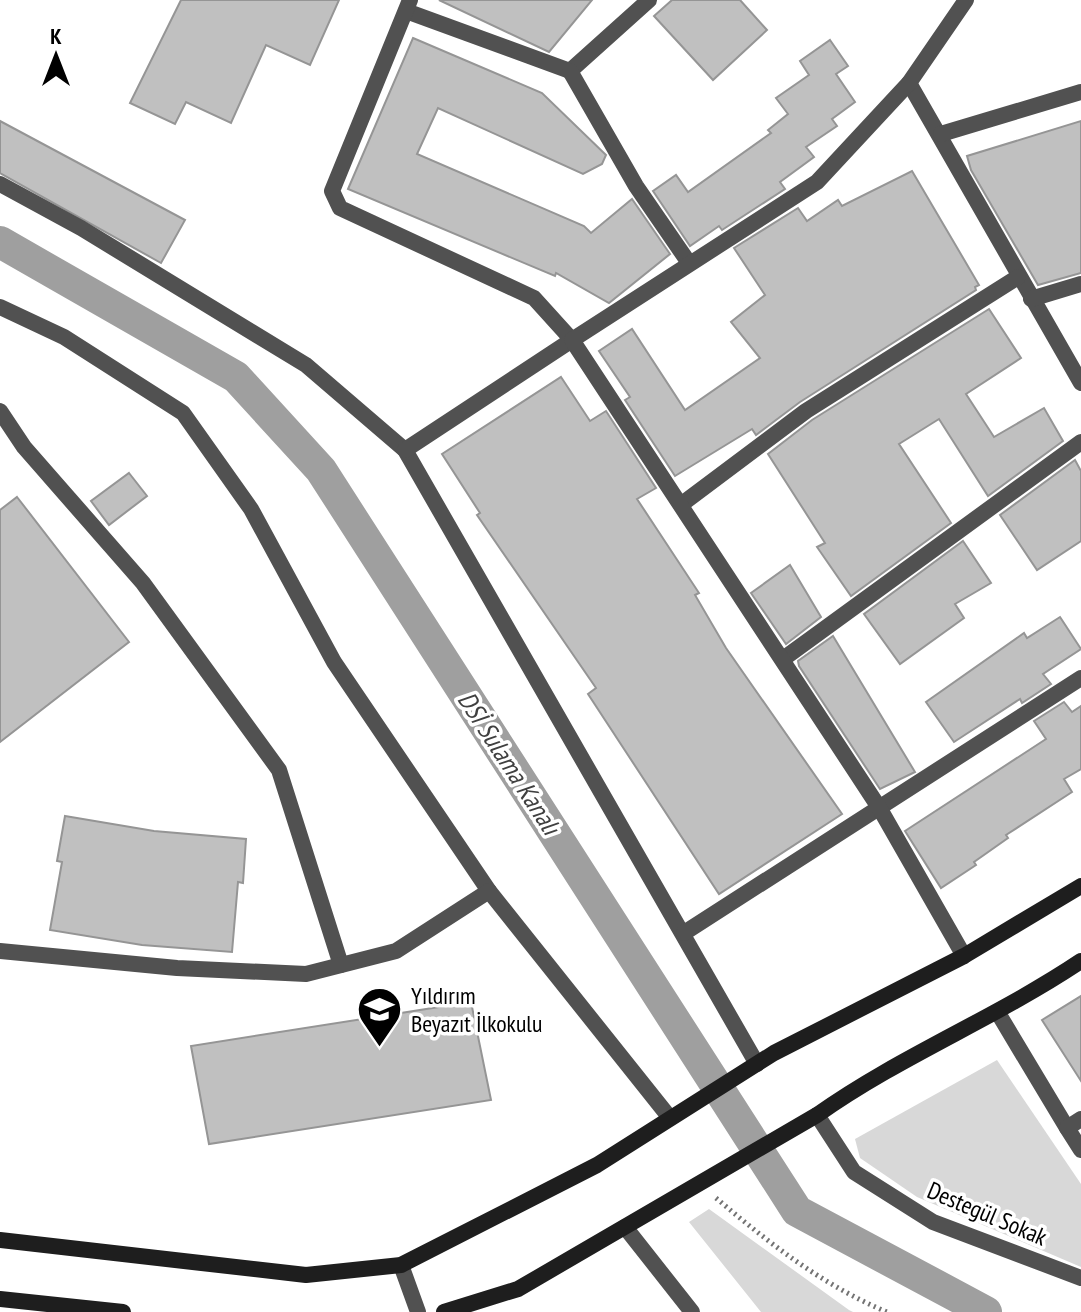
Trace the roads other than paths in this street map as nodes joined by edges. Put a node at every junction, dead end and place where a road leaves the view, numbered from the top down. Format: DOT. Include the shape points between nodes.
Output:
graph roads {
  1 [pos="649,0"];
  2 [pos="966,0"];
  3 [pos="408,6"];
  4 [pos="570,71"];
  5 [pos="909,83"];
  6 [pos="1081,92"];
  7 [pos="941,134"];
  8 [pos="0,184"];
  9 [pos="689,263"];
  10 [pos="1018,277"];
  11 [pos="1081,284"];
  12 [pos="1031,299"];
  13 [pos="0,307"];
  14 [pos="572,340"];
  15 [pos="1081,383"];
  16 [pos="0,411"];
  17 [pos="1081,442"];
  18 [pos="405,450"];
  19 [pos="682,504"];
  20 [pos="783,659"];
  21 [pos="1081,678"];
  22 [pos="880,809"];
  23 [pos="1081,886"];
  24 [pos="489,891"];
  25 [pos="684,933"];
  26 [pos="0,951"];
  27 [pos="964,956"];
  28 [pos="1081,961"];
  29 [pos="341,965"];
  30 [pos="998,1013"];
  31 [pos="752,1066"];
  32 [pos="817,1115"];
  33 [pos="670,1118"];
  34 [pos="1074,1124"];
  35 [pos="1081,1150"];
  36 [pos="625,1227"];
  37 [pos="0,1240"];
  38 [pos="401,1265"];
  39 [pos="1081,1278"];
  40 [pos="0,1299"];
  41 [pos="123,1312"];
  42 [pos="418,1312"];
  43 [pos="444,1312"];
  44 [pos="692,1312"];
  1 -- 4 [label="street"];
  2 -- 5 [label="street"];
  3 -- 4 [label="street"];
  3 -- 14 [label="street" via="332,191 340,208 534,298"];
  4 -- 9 [label="street" via="636,186"];
  5 -- 7 [label="street"];
  5 -- 9 [label="street" via="817,182"];
  6 -- 7 [label="street"];
  7 -- 10 [label="street"];
  8 -- 18 [label="street" via="306,365"];
  9 -- 14 [label="street"];
  10 -- 12 [label="street"];
  10 -- 19 [label="street" via="806,411"];
  11 -- 12 [label="street"];
  12 -- 15 [label="street"];
  13 -- 24 [label="street" via="64,337 183,413 251,509 334,662"];
  14 -- 18 [label="street"];
  14 -- 19 [label="street"];
  16 -- 29 [label="street" via="24,447 143,583 279,770"];
  17 -- 20 [label="street"];
  18 -- 25 [label="street"];
  19 -- 20 [label="street"];
  20 -- 22 [label="street"];
  21 -- 22 [label="street"];
  22 -- 25 [label="street"];
  22 -- 27 [label="street"];
  23 -- 27 [label="main road"];
  24 -- 29 [label="street" via="396,951"];
  24 -- 33 [label="street"];
  25 -- 31 [label="street"];
  26 -- 29 [label="street" via="306,974"];
  27 -- 31 [label="main road"];
  28 -- 30 [label="main road"];
  30 -- 32 [label="main road" via="862,1084"];
  30 -- 34 [label="street"];
  31 -- 33 [label="main road"];
  32 -- 36 [label="main road"];
  32 -- 39 [label="street, Destegül Sokak" via="854,1172 933,1222"];
  33 -- 38 [label="main road" via="597,1165"];
  34 -- 35 [label="street"];
  36 -- 43 [label="main road" via="518,1289"];
  36 -- 44 [label="street"];
  37 -- 38 [label="main road" via="306,1275"];
  38 -- 42 [label="street"];
  40 -- 41 [label="main road"];
}
